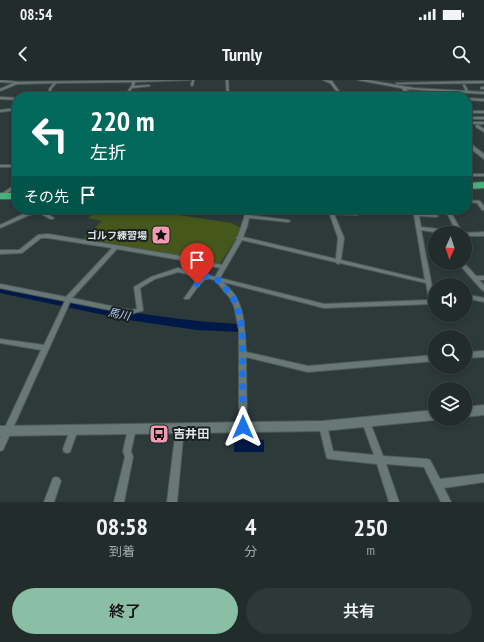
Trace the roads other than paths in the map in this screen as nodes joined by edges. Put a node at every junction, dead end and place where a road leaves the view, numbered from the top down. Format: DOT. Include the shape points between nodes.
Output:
graph roads {
  1 [pos="24,80"];
  2 [pos="133,80"];
  3 [pos="188,80"];
  4 [pos="193,80"];
  5 [pos="227,80"];
  6 [pos="324,80"];
  7 [pos="360,80"];
  8 [pos="436,80"];
  9 [pos="86,81"];
  10 [pos="395,81"];
  11 [pos="0,82"];
  12 [pos="56,82"];
  13 [pos="427,82"];
  14 [pos="439,82"];
  15 [pos="482,82"];
  16 [pos="18,83"];
  17 [pos="412,83"];
  18 [pos="192,85"];
  19 [pos="149,86"];
  20 [pos="401,86"];
  21 [pos="464,86"];
  22 [pos="132,87"];
  23 [pos="430,88"];
  24 [pos="0,90"];
  25 [pos="421,90"];
  26 [pos="448,91"];
  27 [pos="50,92"];
  28 [pos="128,92"];
  29 [pos="228,92"];
  30 [pos="338,92"];
  31 [pos="408,92"];
  32 [pos="433,92"];
  33 [pos="468,92"];
  34 [pos="472,92"];
  35 [pos="484,93"];
  36 [pos="0,98"];
  37 [pos="12,99"];
  38 [pos="472,100"];
  39 [pos="484,100"];
  40 [pos="12,109"];
  41 [pos="0,110"];
  42 [pos="472,112"];
  43 [pos="484,112"];
  44 [pos="472,118"];
  45 [pos="484,118"];
  46 [pos="484,124"];
  47 [pos="472,125"];
  48 [pos="472,126"];
  49 [pos="477,126"];
  50 [pos="484,131"];
  51 [pos="472,146"];
  52 [pos="484,157"];
  53 [pos="0,166"];
  54 [pos="12,166"];
  55 [pos="472,175"];
  56 [pos="484,175"];
  57 [pos="472,187"];
  58 [pos="484,187"];
  59 [pos="12,189"];
  60 [pos="12,196"];
  61 [pos="0,197"];
  62 [pos="12,198"];
  63 [pos="472,201"];
  64 [pos="484,209"];
  65 [pos="28,214"];
  66 [pos="45,214"];
  67 [pos="332,214"];
  68 [pos="416,214"];
  69 [pos="450,214"];
  70 [pos="248,216"];
  71 [pos="52,218"];
  72 [pos="288,221"];
  73 [pos="456,226"];
  74 [pos="0,227"];
  75 [pos="418,228"];
  76 [pos="428,230"];
  77 [pos="472,234"];
  78 [pos="484,234"];
  79 [pos="239,238"];
  80 [pos="116,247"];
  81 [pos="0,252"];
  82 [pos="181,258"];
  83 [pos="338,262"];
  84 [pos="223,268"];
  85 [pos="178,270"];
  86 [pos="467,270"];
  87 [pos="205,276"];
  88 [pos="474,278"];
  89 [pos="484,278"];
  90 [pos="217,279"];
  91 [pos="428,282"];
  92 [pos="0,286"];
  93 [pos="484,289"];
  94 [pos="472,297"];
  95 [pos="187,298"];
  96 [pos="484,300"];
  97 [pos="67,302"];
  98 [pos="428,302"];
  99 [pos="0,341"];
  100 [pos="45,348"];
  101 [pos="242,354"];
  102 [pos="484,354"];
  103 [pos="472,355"];
  104 [pos="428,359"];
  105 [pos="484,410"];
  106 [pos="472,411"];
  107 [pos="428,416"];
  108 [pos="366,422"];
  109 [pos="323,426"];
  110 [pos="243,427"];
  111 [pos="180,428"];
  112 [pos="132,429"];
  113 [pos="74,430"];
  114 [pos="4,431"];
  115 [pos="0,447"];
  116 [pos="67,449"];
  117 [pos="380,460"];
  118 [pos="484,478"];
  119 [pos="56,481"];
  120 [pos="438,484"];
  121 [pos="49,502"];
  122 [pos="119,502"];
  123 [pos="172,502"];
  124 [pos="394,502"];
  125 [pos="446,502"];
  1 -- 16 [label="street"];
  2 -- 3 [label="street"];
  2 -- 9 [label="street"];
  2 -- 22 [label="street"];
  4 -- 18 [label="street"];
  5 -- 29 [label="street"];
  6 -- 30 [label="street" via="331,82"];
  7 -- 20 [label="street"];
  8 -- 14 [label="street"];
  9 -- 12 [label="street"];
  10 -- 17 [label="street"];
  10 -- 20 [label="street"];
  11 -- 16 [label="street"];
  12 -- 16 [label="street"];
  12 -- 27 [label="street" via="50,88"];
  13 -- 14 [label="street"];
  13 -- 17 [label="street"];
  13 -- 23 [label="street"];
  14 -- 15 [label="street"];
  14 -- 26 [label="street"];
  16 -- 24 [label="street"];
  17 -- 25 [label="street"];
  19 -- 22 [label="street"];
  20 -- 25 [label="street"];
  20 -- 31 [label="street"];
  21 -- 33 [label="street"];
  22 -- 28 [label="street"];
  23 -- 25 [label="street"];
  23 -- 26 [label="street"];
  23 -- 32 [label="street"];
  26 -- 33 [label="street"];
  34 -- 35 [label="street"];
  36 -- 37 [label="street"];
  38 -- 39 [label="street"];
  40 -- 41 [label="street"];
  42 -- 43 [label="street"];
  44 -- 45 [label="street"];
  46 -- 47 [label="street"];
  46 -- 49 [label="street"];
  48 -- 49 [label="street"];
  49 -- 50 [label="street"];
  51 -- 52 [label="street"];
  53 -- 54 [label="street"];
  55 -- 56 [label="street"];
  57 -- 58 [label="highway"];
  59 -- 61 [label="street"];
  60 -- 61 [label="highway"];
  61 -- 62 [label="highway"];
  63 -- 64 [label="street" via="478,202"];
  65 -- 74 [label="street"];
  66 -- 71 [label="street"];
  67 -- 83 [label="street" via="341,238"];
  68 -- 75 [label="street"];
  69 -- 73 [label="street"];
  70 -- 72 [label="street"];
  70 -- 79 [label="street"];
  75 -- 76 [label="street"];
  75 -- 91 [label="street"];
  77 -- 78 [label="street"];
  79 -- 83 [label="street"];
  79 -- 84 [label="street"];
  80 -- 81 [label="street" via="43,236 20,252"];
  80 -- 82 [label="street"];
  80 -- 97 [label="street"];
  82 -- 84 [label="street"];
  82 -- 85 [label="street"];
  83 -- 91 [label="street"];
  84 -- 90 [label="street"];
  85 -- 87 [label="street"];
  85 -- 97 [label="street" via="153,278 137,287 140,310 130,312"];
  86 -- 88 [label="street"];
  87 -- 90 [label="street"];
  87 -- 95 [label="street"];
  88 -- 89 [label="street"];
  88 -- 93 [label="street"];
  90 -- 98 [label="street" via="324,306"];
  90 -- 101 [label="street" via="233,297 237,306 242,330"];
  92 -- 97 [label="street"];
  94 -- 96 [label="street"];
  97 -- 100 [label="street"];
  99 -- 100 [label="street"];
  100 -- 114 [label="street"];
  101 -- 104 [label="street" via="308,368"];
  101 -- 110 [label="street"];
  102 -- 103 [label="street"];
  105 -- 106 [label="street"];
  107 -- 108 [label="street"];
  108 -- 109 [label="street"];
  108 -- 117 [label="street"];
  109 -- 110 [label="street"];
  109 -- 117 [label="street" via="330,455"];
  110 -- 111 [label="street"];
  111 -- 112 [label="street"];
  111 -- 123 [label="street"];
  112 -- 113 [label="street"];
  112 -- 122 [label="street"];
  113 -- 114 [label="street"];
  113 -- 116 [label="street"];
  114 -- 115 [label="street"];
  117 -- 120 [label="street" via="427,464"];
  117 -- 124 [label="street"];
  118 -- 120 [label="street"];
  119 -- 121 [label="street"];
  120 -- 125 [label="street"];
}
